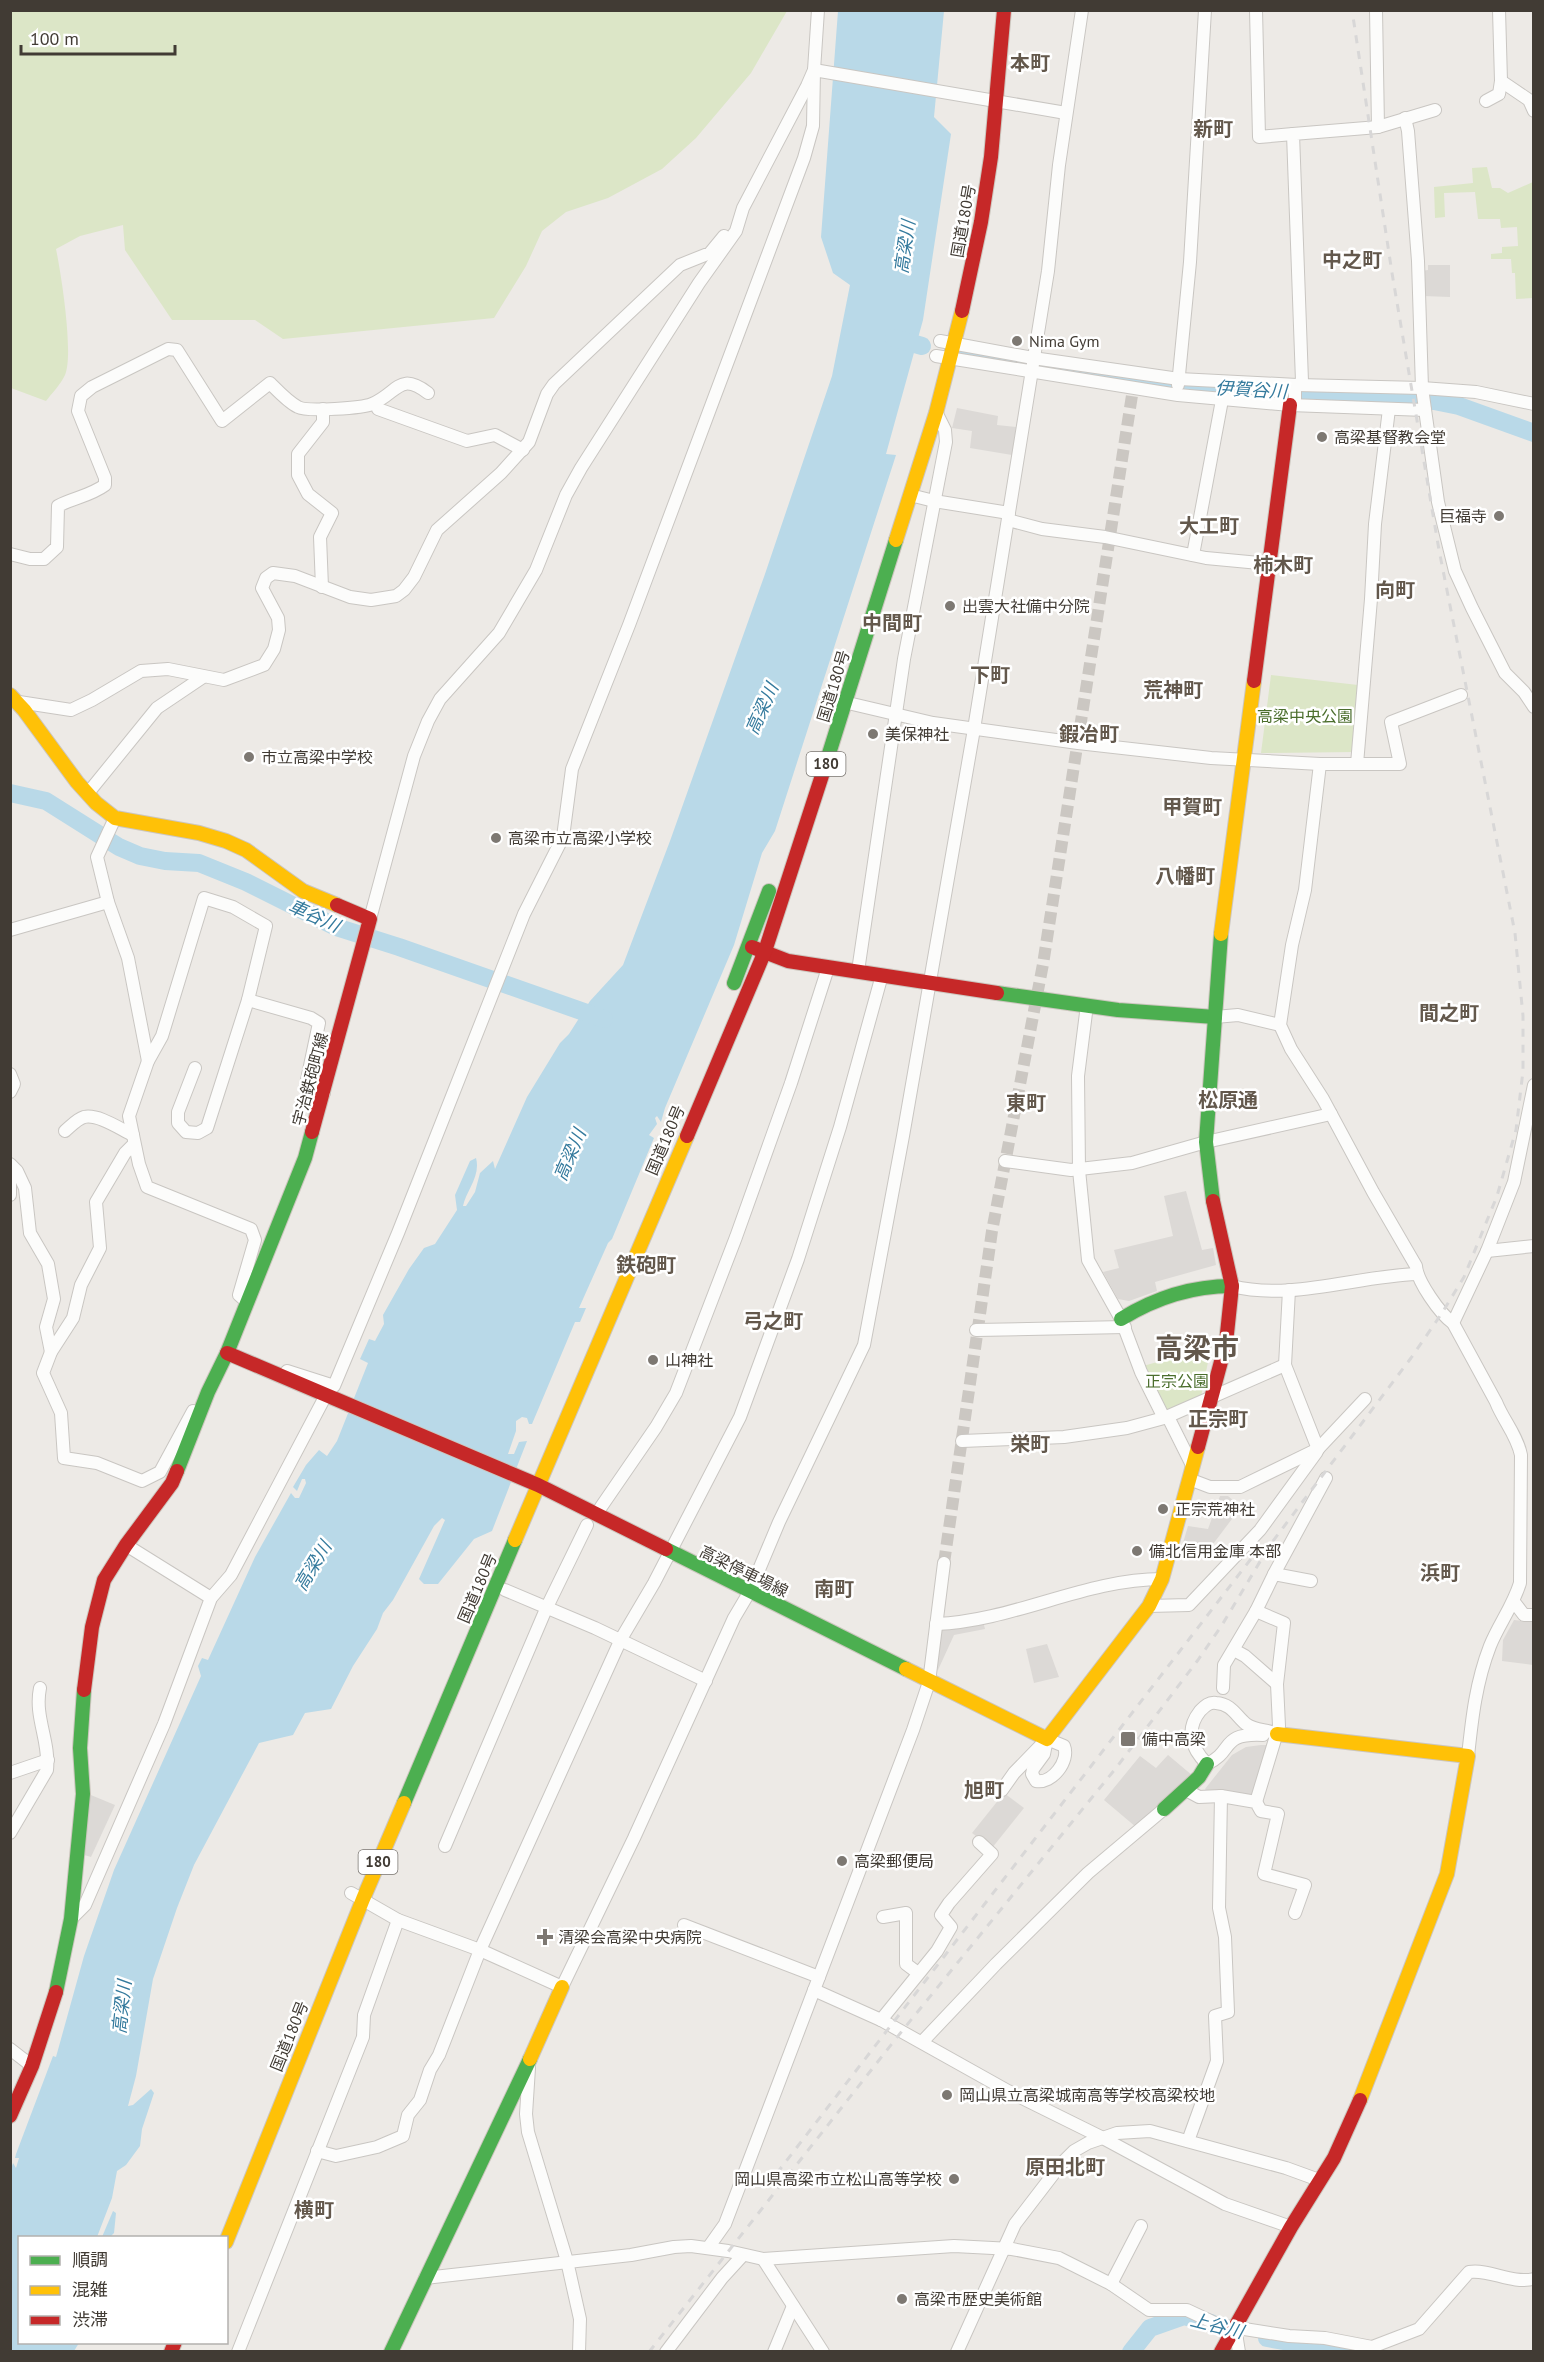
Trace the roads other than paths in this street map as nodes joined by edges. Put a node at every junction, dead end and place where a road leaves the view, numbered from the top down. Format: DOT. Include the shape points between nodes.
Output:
graph roads {
  1 [pos="818,10"];
  2 [pos="990,10"];
  3 [pos="1004,10"];
  4 [pos="1082,10"];
  5 [pos="1205,10"];
  6 [pos="1256,10"];
  7 [pos="1376,10"];
  8 [pos="1499,10"];
  9 [pos="818,71"];
  10 [pos="1501,81"];
  11 [pos="984,99"];
  12 [pos="1486,101"];
  13 [pos="1435,110"];
  14 [pos="1533,111"];
  15 [pos="1066,113"];
  16 [pos="1405,118"];
  17 [pos="1378,127"];
  18 [pos="979,133"];
  19 [pos="1293,134"];
  20 [pos="743,208"];
  21 [pos="963,242"];
  22 [pos="956,273"];
  23 [pos="944,326"];
  24 [pos="940,341"];
  25 [pos="955,344"];
  26 [pos="936,356"];
  27 [pos="951,359"];
  28 [pos="1032,365"];
  29 [pos="1178,386"];
  30 [pos="1422,388"];
  31 [pos="928,390"];
  32 [pos="428,393"];
  33 [pos="1294,394"];
  34 [pos="1222,399"];
  35 [pos="1533,404"];
  36 [pos="323,409"];
  37 [pos="378,409"];
  38 [pos="1389,409"];
  39 [pos="1425,409"];
  40 [pos="936,413"];
  41 [pos="523,450"];
  42 [pos="910,495"];
  43 [pos="934,501"];
  44 [pos="1008,517"];
  45 [pos="10,554"];
  46 [pos="877,554"];
  47 [pos="1193,555"];
  48 [pos="1270,564"];
  49 [pos="322,587"];
  50 [pos="849,642"];
  51 [pos="203,677"];
  52 [pos="1461,695"];
  53 [pos="15,698"];
  54 [pos="835,700"];
  55 [pos="1533,707"];
  56 [pos="895,715"];
  57 [pos="974,729"];
  58 [pos="1242,759"];
  59 [pos="1320,764"];
  60 [pos="1357,764"];
  61 [pos="810,768"];
  62 [pos="88,793"];
  63 [pos="114,822"];
  64 [pos="108,902"];
  65 [pos="369,923"];
  66 [pos="10,930"];
  67 [pos="749,945"];
  68 [pos="765,951"];
  69 [pos="828,968"];
  70 [pos="858,972"];
  71 [pos="882,975"];
  72 [pos="929,981"];
  73 [pos="730,992"];
  74 [pos="248,1000"];
  75 [pos="1087,1005"];
  76 [pos="1215,1017"];
  77 [pos="1280,1025"];
  78 [pos="148,1061"];
  79 [pos="195,1068"];
  80 [pos="10,1074"];
  81 [pos="1533,1085"];
  82 [pos="10,1092"];
  83 [pos="324,1093"];
  84 [pos="1331,1114"];
  85 [pos="65,1131"];
  86 [pos="134,1140"];
  87 [pos="1206,1142"];
  88 [pos="1005,1161"];
  89 [pos="10,1164"];
  90 [pos="1079,1170"];
  91 [pos="10,1179"];
  92 [pos="10,1195"];
  93 [pos="1533,1246"];
  94 [pos="1487,1251"];
  95 [pos="1417,1274"];
  96 [pos="1232,1286"];
  97 [pos="1289,1290"];
  98 [pos="247,1302"];
  99 [pos="1123,1323"];
  100 [pos="1453,1323"];
  101 [pos="976,1329"];
  102 [pos="51,1352"];
  103 [pos="227,1353"];
  104 [pos="1285,1365"];
  105 [pos="276,1374"];
  106 [pos="208,1392"];
  107 [pos="1212,1396"];
  108 [pos="331,1397"];
  109 [pos="1365,1399"];
  110 [pos="1166,1418"];
  111 [pos="962,1441"];
  112 [pos="1318,1449"];
  113 [pos="1191,1472"];
  114 [pos="1326,1478"];
  115 [pos="521,1482"];
  116 [pos="538,1485"];
  117 [pos="601,1507"];
  118 [pos="587,1525"];
  119 [pos="126,1545"];
  120 [pos="670,1553"];
  121 [pos="517,1562"];
  122 [pos="944,1563"];
  123 [pos="1274,1574"];
  124 [pos="1162,1579"];
  125 [pos="1311,1581"];
  126 [pos="505,1590"];
  127 [pos="750,1591"];
  128 [pos="211,1598"];
  129 [pos="1514,1602"];
  130 [pos="1149,1606"];
  131 [pos="546,1609"];
  132 [pos="1256,1611"];
  133 [pos="1533,1615"];
  134 [pos="936,1624"];
  135 [pos="462,1630"];
  136 [pos="621,1640"];
  137 [pos="1234,1650"];
  138 [pos="459,1672"];
  139 [pos="706,1681"];
  140 [pos="929,1682"];
  141 [pos="1277,1684"];
  142 [pos="40,1688"];
  143 [pos="1222,1688"];
  144 [pos="1245,1724"];
  145 [pos="1277,1734"];
  146 [pos="1047,1739"];
  147 [pos="413,1746"];
  148 [pos="1468,1756"];
  149 [pos="48,1760"];
  150 [pos="1207,1764"];
  151 [pos="10,1773"];
  152 [pos="1002,1790"];
  153 [pos="1186,1790"];
  154 [pos="1221,1796"];
  155 [pos="1256,1802"];
  156 [pos="1164,1809"];
  157 [pos="10,1833"];
  158 [pos="979,1842"];
  159 [pos="445,1846"];
  160 [pos="357,1896"];
  161 [pos="1296,1913"];
  162 [pos="883,1917"];
  163 [pos="71,1919"];
  164 [pos="398,1920"];
  165 [pos="684,1925"];
  166 [pos="480,1950"];
  167 [pos="918,1973"];
  168 [pos="819,1977"];
  169 [pos="562,1986"];
  170 [pos="814,1990"];
  171 [pos="881,2020"];
  172 [pos="922,2042"];
  173 [pos="10,2049"];
  174 [pos="530,2058"];
  175 [pos="32,2066"];
  176 [pos="10,2116"];
  177 [pos="1101,2137"];
  178 [pos="1188,2141"];
  179 [pos="317,2151"];
  180 [pos="1319,2180"];
  181 [pos="1141,2226"];
  182 [pos="1291,2227"];
  183 [pos="216,2236"];
  184 [pos="228,2237"];
  185 [pos="708,2248"];
  186 [pos="1002,2248"];
  187 [pos="743,2255"];
  188 [pos="763,2259"];
  189 [pos="567,2261"];
  190 [pos="425,2278"];
  191 [pos="1533,2279"];
  192 [pos="1111,2284"];
  193 [pos="793,2306"];
  194 [pos="1234,2326"];
  195 [pos="1344,2346"];
  196 [pos="238,2352"];
  197 [pos="391,2352"];
  198 [pos="579,2352"];
  199 [pos="666,2352"];
  200 [pos="774,2352"];
  201 [pos="823,2352"];
  202 [pos="957,2352"];
  203 [pos="1221,2352"];
  204 [pos="1239,2352"];
  1 -- 9 [label="street"];
  2 -- 11 [label="main road, 国道180号 / 180"];
  3 -- 11 [label="main road, 国道180号 / 180"];
  4 -- 15 [label="street"];
  5 -- 29 [label="street" via="1190,262"];
  6 -- 19 [label="street" via="1259,137"];
  7 -- 17 [label="street"];
  8 -- 10 [label="street"];
  9 -- 11 [label="street"];
  9 -- 20 [label="street"];
  9 -- 105 [label="street" via="813,126 804,159 572,770 562,837 524,914 398,1233 334,1386 288,1371"];
  10 -- 12 [label="street" via="1499,94"];
  10 -- 14 [label="street" via="1529,100"];
  11 -- 15 [label="street"];
  11 -- 18 [label="main road, 国道180号 / 180"];
  11 -- 25 [label="main road, 国道180号 / 180" via="991,157"];
  13 -- 16 [label="street"];
  15 -- 28 [label="street" via="1048,271"];
  16 -- 17 [label="street"];
  16 -- 30 [label="street" via="1418,261"];
  17 -- 19 [label="street"];
  19 -- 33 [label="street" via="1302,381"];
  20 -- 41 [label="street" via="710,253 680,265 554,384"];
  20 -- 65 [label="street" via="736,231 581,468 536,570 500,633 440,699 428,721 414,756"];
  21 -- 22 [label="main road, 国道180号"];
  23 -- 24 [label="main road"];
  24 -- 25 [label="street"];
  24 -- 26 [label="main road"];
  25 -- 27 [label="main road, 国道180号 / 180"];
  25 -- 28 [label="street"];
  26 -- 27 [label="street"];
  26 -- 31 [label="main road"];
  27 -- 28 [label="street"];
  27 -- 40 [label="main road, 国道180号 / 180"];
  28 -- 29 [label="street"];
  28 -- 44 [label="street"];
  29 -- 33 [label="street"];
  29 -- 34 [label="street"];
  30 -- 33 [label="street"];
  30 -- 35 [label="street"];
  30 -- 39 [label="street"];
  32 -- 36 [label="street" via="407,382 372,404"];
  33 -- 34 [label="street"];
  33 -- 38 [label="street"];
  33 -- 48 [label="main road"];
  34 -- 47 [label="street"];
  36 -- 45 [label="street" via="299,408 270,383 222,421 177,350 168,349 81,396 78,411 105,484 58,506 57,547 44,559"];
  36 -- 49 [label="street" via="323,422 298,454 298,475 308,494 332,513 320,537"];
  37 -- 41 [label="street" via="467,441 495,435"];
  38 -- 39 [label="street"];
  38 -- 60 [label="street" via="1374,524"];
  39 -- 55 [label="street" via="1433,480 1455,571 1505,673"];
  40 -- 42 [label="main road, 国道180号 / 180"];
  40 -- 43 [label="street" via="946,442"];
  41 -- 49 [label="street" via="437,530 414,577 396,596 371,600"];
  42 -- 43 [label="street"];
  42 -- 54 [label="main road, 国道180号 / 180"];
  43 -- 44 [label="street"];
  43 -- 56 [label="street"];
  44 -- 47 [label="street" via="1042,529"];
  44 -- 57 [label="street"];
  46 -- 50 [label="main road, 国道180号"];
  47 -- 48 [label="street"];
  48 -- 58 [label="main road"];
  49 -- 51 [label="street" via="295,576 273,573 266,578 262,588 278,618 279,630 264,665 224,680"];
  51 -- 53 [label="street" via="168,669 141,671 71,710"];
  51 -- 62 [label="street" via="158,708"];
  52 -- 60 [label="street" via="1391,722 1400,764"];
  53 -- 62 [label="main road"];
  54 -- 56 [label="street"];
  54 -- 68 [label="main road, 国道180号 / 180"];
  56 -- 57 [label="street"];
  56 -- 70 [label="street"];
  57 -- 58 [label="street" via="1078,744"];
  57 -- 72 [label="street"];
  58 -- 59 [label="street"];
  58 -- 76 [label="main road"];
  59 -- 60 [label="street"];
  59 -- 77 [label="street" via="1305,890"];
  61 -- 67 [label="main road, 180"];
  62 -- 63 [label="main road"];
  63 -- 64 [label="street" via="97,857"];
  63 -- 65 [label="main road" via="199,833 226,841 246,850 303,891"];
  64 -- 66 [label="street"];
  64 -- 78 [label="street" via="128,958"];
  65 -- 83 [label="main road, 宇治鉄砲町線"];
  67 -- 68 [label="main road"];
  67 -- 73 [label="main road, 180"];
  68 -- 69 [label="main road" via="788,961"];
  68 -- 116 [label="main road, 国道180号 / 180"];
  69 -- 70 [label="main road"];
  69 -- 117 [label="street" via="791,1083 676,1394"];
  70 -- 71 [label="main road"];
  71 -- 72 [label="main road"];
  71 -- 120 [label="street" via="798,1259 740,1417"];
  72 -- 75 [label="main road"];
  72 -- 127 [label="street" via="864,1345"];
  74 -- 78 [label="street" via="266,926 233,907 204,898 162,1036"];
  74 -- 79 [label="street" via="207,1128 198,1133 186,1132 178,1123 178,1112"];
  74 -- 83 [label="street" via="311,1017 319,1023 307,1080 312,1088"];
  75 -- 76 [label="main road"];
  75 -- 90 [label="street" via="1078,1076"];
  76 -- 77 [label="street" via="1238,1015"];
  76 -- 87 [label="main road"];
  77 -- 84 [label="street"];
  78 -- 86 [label="street" via="129,1116"];
  80 -- 82 [label="street" via="14,1084"];
  81 -- 94 [label="street" via="1514,1182"];
  83 -- 98 [label="main road, 宇治鉄砲町線" via="305,1158"];
  84 -- 87 [label="street"];
  84 -- 95 [label="street"];
  85 -- 86 [label="street" via="86,1116"];
  86 -- 98 [label="street" via="147,1186 251,1229 255,1240 238,1295"];
  86 -- 102 [label="street" via="96,1202 100,1248 81,1285 73,1318"];
  87 -- 90 [label="street" via="1131,1163"];
  87 -- 96 [label="main road" via="1210,1186"];
  88 -- 90 [label="street"];
  89 -- 102 [label="street" via="25,1188 30,1233 48,1264 54,1299 46,1327"];
  90 -- 99 [label="street" via="1088,1260"];
  91 -- 92 [label="street"];
  93 -- 94 [label="street"];
  94 -- 100 [label="street"];
  95 -- 97 [label="street"];
  95 -- 100 [label="street"];
  96 -- 97 [label="street" via="1253,1291"];
  96 -- 99 [label="main road" via="1211,1285 1154,1302"];
  96 -- 107 [label="main road" via="1226,1343"];
  97 -- 104 [label="street"];
  98 -- 103 [label="main road, 宇治鉄砲町線"];
  99 -- 101 [label="street"];
  99 -- 110 [label="street" via="1141,1372"];
  100 -- 129 [label="street" via="1519,1442 1522,1533 1520,1583"];
  102 -- 106 [label="street" via="43,1373 61,1413 64,1458 97,1463 142,1481 160,1472 201,1395"];
  103 -- 105 [label="main road"];
  103 -- 106 [label="main road, 宇治鉄砲町線"];
  104 -- 107 [label="street"];
  104 -- 112 [label="street"];
  105 -- 108 [label="main road"];
  106 -- 119 [label="main road, 宇治鉄砲町線" via="172,1483"];
  107 -- 110 [label="street"];
  107 -- 113 [label="main road"];
  108 -- 115 [label="main road"];
  108 -- 128 [label="street" via="231,1575"];
  109 -- 112 [label="street"];
  110 -- 111 [label="street" via="1064,1437"];
  110 -- 113 [label="street"];
  112 -- 113 [label="street" via="1240,1487 1210,1487"];
  112 -- 130 [label="street" via="1260,1530 1189,1605"];
  113 -- 124 [label="main road"];
  114 -- 123 [label="street"];
  115 -- 116 [label="main road, 高梁停車場線"];
  115 -- 135 [label="main road, 国道180号"];
  116 -- 120 [label="main road, 高梁停車場線"];
  116 -- 138 [label="main road, 国道180号 / 180"];
  118 -- 131 [label="street"];
  119 -- 128 [label="street"];
  119 -- 163 [label="main road, 宇治鉄砲町線" via="104,1580 86,1659 80,1748 84,1794"];
  120 -- 127 [label="main road, 高梁停車場線"];
  120 -- 136 [label="street"];
  121 -- 126 [label="street"];
  122 -- 134 [label="street"];
  123 -- 125 [label="street"];
  123 -- 132 [label="street"];
  124 -- 130 [label="main road"];
  124 -- 134 [label="street" via="1134,1579 1031,1607"];
  126 -- 131 [label="street"];
  126 -- 138 [label="street" via="479,1654"];
  127 -- 139 [label="street"];
  127 -- 140 [label="main road, 高梁停車場線"];
  128 -- 163 [label="street" via="164,1724 85,1905"];
  129 -- 133 [label="street" via="1524,1615"];
  129 -- 148 [label="street" via="1491,1645 1473,1702"];
  130 -- 146 [label="main road"];
  131 -- 136 [label="street"];
  131 -- 159 [label="street"];
  132 -- 137 [label="street"];
  132 -- 141 [label="street" via="1284,1623"];
  134 -- 140 [label="street"];
  136 -- 139 [label="street"];
  136 -- 166 [label="street"];
  137 -- 141 [label="street"];
  137 -- 143 [label="street" via="1224,1665"];
  138 -- 160 [label="main road, 国道180号 / 180"];
  139 -- 169 [label="street"];
  140 -- 146 [label="main road, 高梁停車場線"];
  140 -- 168 [label="street" via="903,1762"];
  141 -- 145 [label="street"];
  142 -- 149 [label="street" via="36,1704"];
  144 -- 145 [label="street"];
  144 -- 150 [label="street" via="1233,1729"];
  144 -- 150 [label="street" via="1226,1706 1212,1702 1203,1708 1190,1730 1194,1747"];
  145 -- 148 [label="main road"];
  145 -- 150 [label="street" via="1239,1736 1227,1744 1215,1761"];
  145 -- 155 [label="street"];
  146 -- 152 [label="street"];
  147 -- 160 [label="main road, 国道180号 / 180"];
  148 -- 180 [label="main road" via="1447,1874 1351,2123"];
  149 -- 151 [label="street"];
  149 -- 157 [label="street" via="47,1770"];
  150 -- 153 [label="main road"];
  153 -- 154 [label="street" via="1199,1797"];
  153 -- 156 [label="main road"];
  154 -- 155 [label="street"];
  154 -- 178 [label="street" via="1220,1908 1228,2012 1215,2016 1217,2061"];
  155 -- 161 [label="street" via="1261,1811 1278,1814 1264,1874 1305,1885"];
  156 -- 172 [label="street" via="1088,1873"];
  158 -- 167 [label="street" via="992,1854 941,1915 951,1927"];
  160 -- 164 [label="street"];
  160 -- 183 [label="main road, 国道180号 / 180"];
  160 -- 184 [label="main road, 国道180号 / 180"];
  162 -- 167 [label="street" via="906,1913 906,1964"];
  163 -- 175 [label="main road, 宇治鉄砲町線" via="55,1998"];
  164 -- 166 [label="street"];
  164 -- 179 [label="street" via="364,2015 363,2037"];
  165 -- 168 [label="street"];
  166 -- 169 [label="street"];
  166 -- 179 [label="street" via="420,2100 408,2115 403,2136 377,2147 336,2156"];
  167 -- 171 [label="street"];
  168 -- 170 [label="street"];
  169 -- 174 [label="main road"];
  170 -- 171 [label="street"];
  170 -- 185 [label="street" via="725,2224"];
  171 -- 172 [label="street"];
  172 -- 177 [label="street"];
  173 -- 175 [label="street"];
  174 -- 189 [label="street" via="528,2132"];
  174 -- 190 [label="main road"];
  175 -- 176 [label="main road, 宇治鉄砲町線"];
  177 -- 178 [label="street" via="1150,2131"];
  177 -- 182 [label="street" via="1225,2204"];
  177 -- 186 [label="street" via="1074,2151 1060,2164"];
  178 -- 180 [label="street"];
  179 -- 196 [label="street"];
  180 -- 182 [label="main road"];
  181 -- 192 [label="street"];
  182 -- 194 [label="main road"];
  185 -- 187 [label="street"];
  185 -- 189 [label="street" via="674,2247"];
  186 -- 188 [label="street" via="954,2246"];
  186 -- 192 [label="street" via="1059,2258"];
  186 -- 202 [label="street"];
  187 -- 188 [label="street"];
  187 -- 199 [label="street"];
  188 -- 193 [label="street"];
  189 -- 190 [label="street"];
  189 -- 198 [label="street" via="580,2319"];
  190 -- 197 [label="main road"];
  191 -- 195 [label="street" via="1513,2281 1469,2272 1419,2329 1372,2348"];
  192 -- 194 [label="street" via="1149,2310 1187,2310 1220,2325"];
  193 -- 200 [label="street"];
  193 -- 201 [label="street"];
  194 -- 195 [label="street"];
  194 -- 203 [label="main road"];
  194 -- 204 [label="street"];
}
